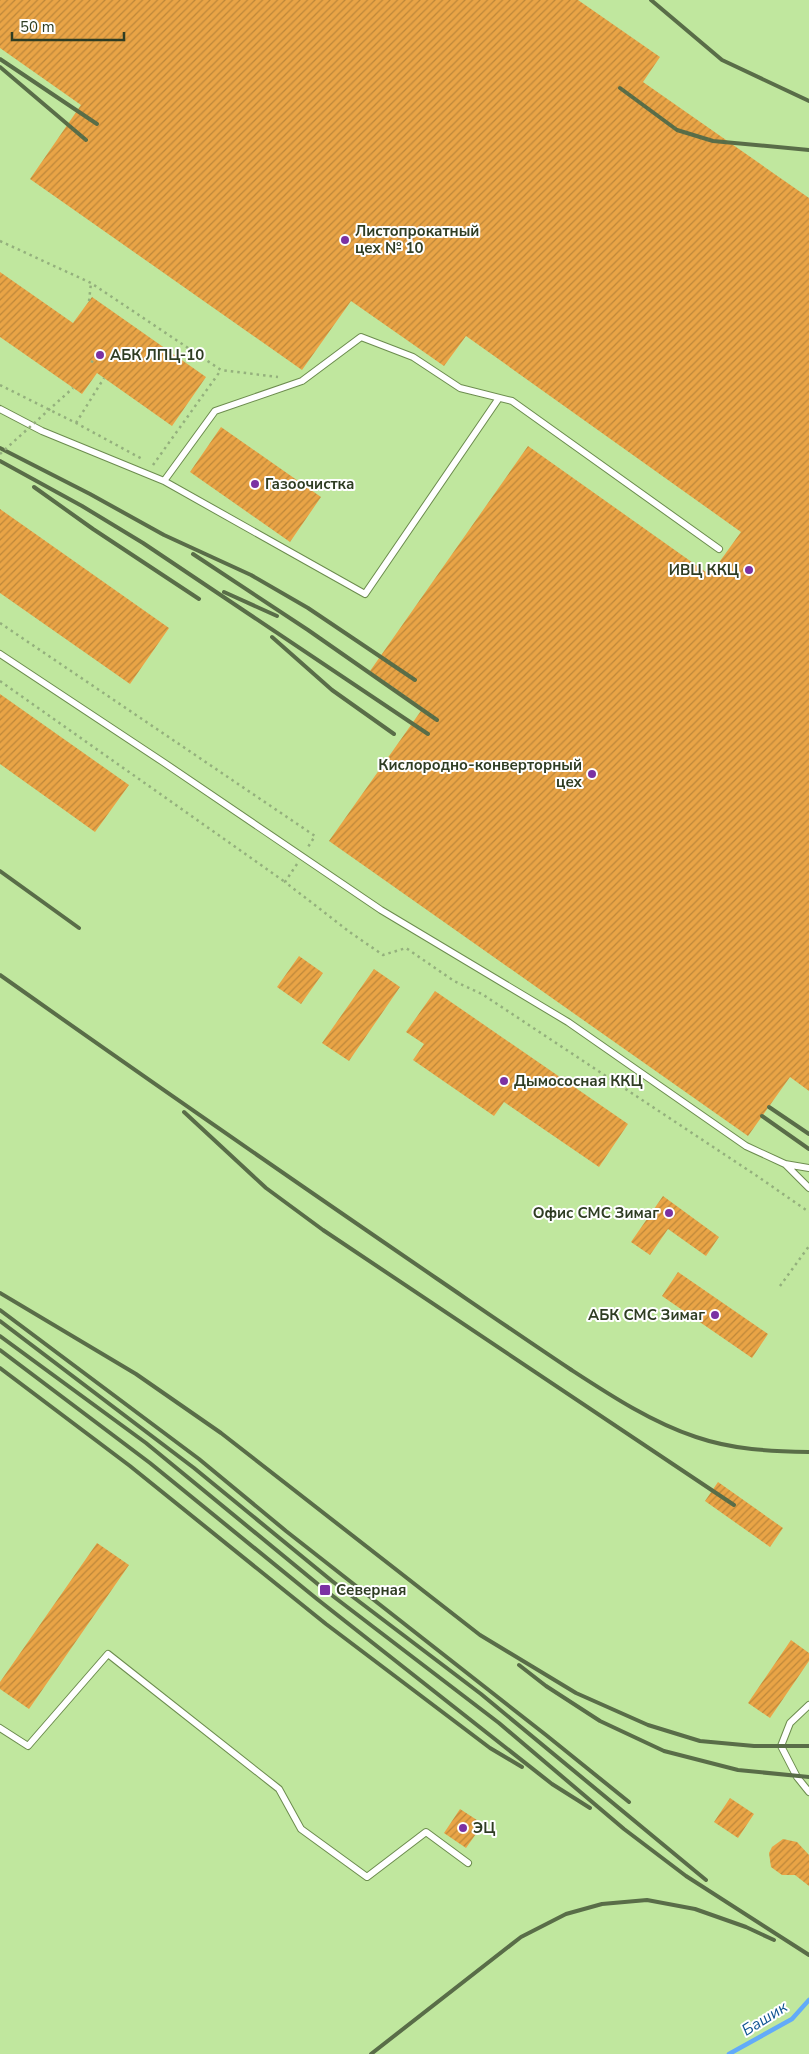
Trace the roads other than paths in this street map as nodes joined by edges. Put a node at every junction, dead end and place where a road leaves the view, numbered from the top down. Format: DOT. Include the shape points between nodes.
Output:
graph roads {
  1 [pos="499,398"];
  2 [pos="0,409"];
  3 [pos="164,481"];
  4 [pos="719,549"];
  5 [pos="0,654"];
  6 [pos="785,1164"];
  7 [pos="809,1168"];
  8 [pos="809,1188"];
  9 [pos="809,1705"];
  10 [pos="0,1728"];
  11 [pos="809,1792"];
  12 [pos="468,1863"];
  1 -- 3 [label="lane" via="460,388 413,357 361,338 302,381 215,411"];
  1 -- 3 [label="lane" via="365,594"];
  1 -- 4 [label="lane" via="512,402"];
  2 -- 3 [label="lane" via="42,431"];
  5 -- 6 [label="lane" via="381,910 568,1022 746,1146"];
  6 -- 7 [label="lane"];
  6 -- 8 [label="lane"];
  9 -- 11 [label="lane" via="790,1723 781,1746 796,1776"];
  10 -- 12 [label="lane" via="28,1746 108,1654 279,1789 301,1829 367,1877 426,1832"];
}
